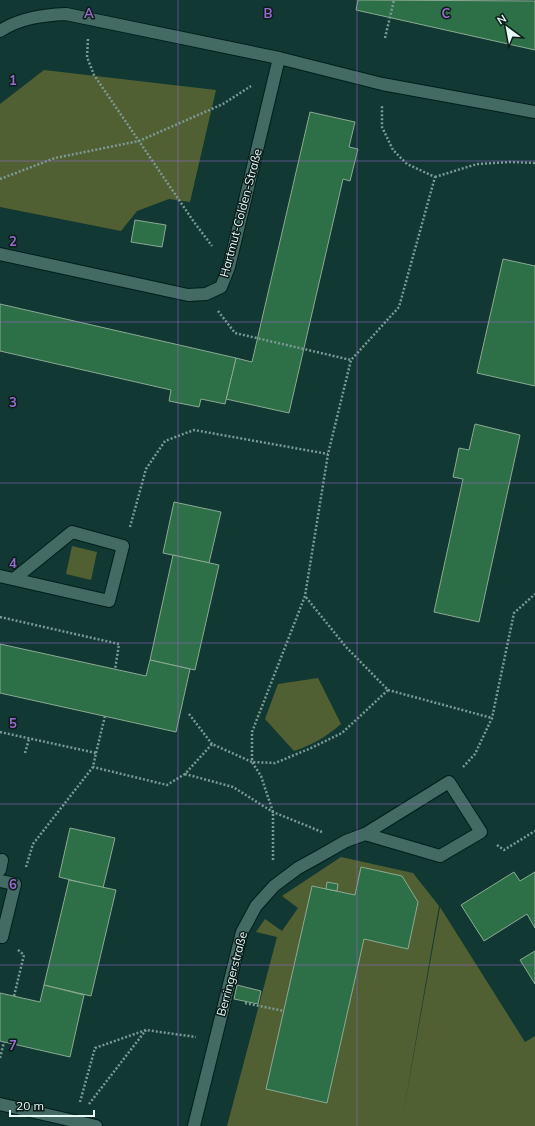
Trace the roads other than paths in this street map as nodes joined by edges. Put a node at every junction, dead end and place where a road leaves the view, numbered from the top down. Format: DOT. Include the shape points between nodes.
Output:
graph roads {
  1 [pos="0,31"];
  2 [pos="278,63"];
  3 [pos="535,112"];
  4 [pos="0,254"];
  5 [pos="0,576"];
  6 [pos="14,579"];
  7 [pos="365,834"];
  8 [pos="0,881"];
  9 [pos="0,936"];
  10 [pos="0,1104"];
  11 [pos="96,1126"];
  12 [pos="194,1126"];
  1 -- 2 [label="street" via="23,20 43,15 66,14"];
  2 -- 3 [label="street"];
  2 -- 4 [label="street, Hartmut-Colden-Straße" via="221,287 206,294 188,295"];
  5 -- 6 [label="street"];
  6 -- 6 [label="street" via="109,601 123,546 72,532"];
  7 -- 7 [label="street, Berringerstraße" via="440,856 481,832 449,782"];
  7 -- 12 [label="street, Berringerstraße" via="346,841 298,868 274,886 256,906 242,932"];
  8 -- 9 [label="street" via="15,884 2,937"];
  10 -- 11 [label="street"];
}
